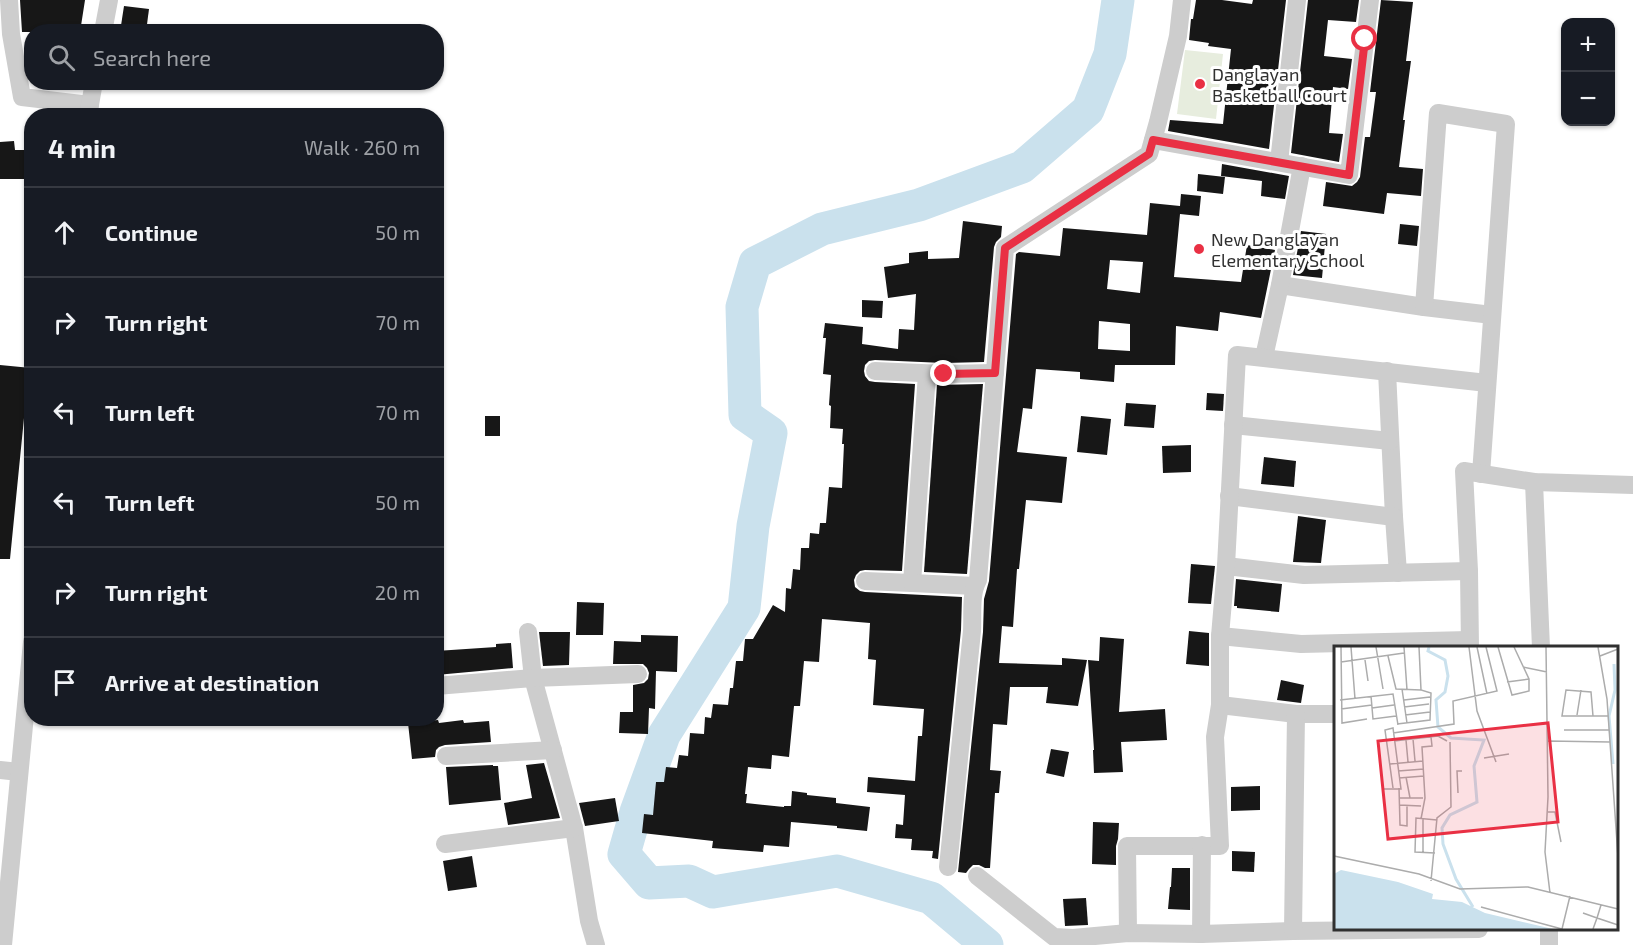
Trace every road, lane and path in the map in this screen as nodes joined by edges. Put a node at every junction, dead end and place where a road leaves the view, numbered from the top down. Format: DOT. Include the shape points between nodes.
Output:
graph roads {
  1 [pos="9,0"];
  2 [pos="109,0"];
  3 [pos="1182,0"];
  4 [pos="1297,0"];
  5 [pos="1370,0"];
  6 [pos="104,24"];
  7 [pos="93,90"];
  8 [pos="79,108"];
  9 [pos="89,108"];
  10 [pos="1153,140"];
  11 [pos="1279,162"];
  12 [pos="1302,166"];
  13 [pos="1280,285"];
  14 [pos="1424,307"];
  15 [pos="1492,315"];
  16 [pos="1263,357"];
  17 [pos="875,371"];
  18 [pos="1387,371"];
  19 [pos="995,373"];
  20 [pos="927,374"];
  21 [pos="1487,383"];
  22 [pos="1233,425"];
  23 [pos="1390,441"];
  24 [pos="1480,474"];
  25 [pos="1534,482"];
  26 [pos="1633,485"];
  27 [pos="1228,496"];
  28 [pos="1394,517"];
  29 [pos="1226,566"];
  30 [pos="1469,571"];
  31 [pos="1398,573"];
  32 [pos="865,581"];
  33 [pos="912,583"];
  34 [pos="975,586"];
  35 [pos="528,632"];
  36 [pos="1220,636"];
  37 [pos="1469,644"];
  38 [pos="1541,646"];
  39 [pos="638,674"];
  40 [pos="533,678"];
  41 [pos="444,685"];
  42 [pos="1220,705"];
  43 [pos="1296,714"];
  44 [pos="1334,714"];
  45 [pos="24,726"];
  46 [pos="553,750"];
  47 [pos="446,756"];
  48 [pos="0,770"];
  49 [pos="20,772"];
  50 [pos="574,828"];
  51 [pos="445,844"];
  52 [pos="1202,845"];
  53 [pos="948,867"];
  54 [pos="977,876"];
  55 [pos="1368,930"];
  56 [pos="1293,931"];
  57 [pos="1128,933"];
  58 [pos="1201,934"];
  59 [pos="1479,934"];
  60 [pos="1074,941"];
  61 [pos="3,945"];
  62 [pos="596,945"];
  1 -- 8 [label="street" via="21,97"];
  2 -- 6 [label="street"];
  3 -- 10 [label="street" via="1178,36"];
  4 -- 11 [label="street"];
  5 -- 12 [label="street" via="1349,175"];
  7 -- 9 [label="street"];
  10 -- 11 [label="street"];
  10 -- 19 [label="street" via="1149,154 1005,248"];
  11 -- 12 [label="street"];
  12 -- 13 [label="street"];
  13 -- 14 [label="street"];
  13 -- 16 [label="street"];
  14 -- 15 [label="street"];
  14 -- 15 [label="street" via="1438,112 1506,124"];
  15 -- 21 [label="street"];
  16 -- 18 [label="street"];
  16 -- 22 [label="street" via="1237,355"];
  17 -- 20 [label="street"];
  18 -- 21 [label="street"];
  18 -- 23 [label="street"];
  19 -- 20 [label="street"];
  19 -- 34 [label="street"];
  20 -- 33 [label="street"];
  21 -- 24 [label="street"];
  22 -- 23 [label="street"];
  22 -- 27 [label="street"];
  23 -- 28 [label="street"];
  24 -- 25 [label="street"];
  24 -- 30 [label="street" via="1464,471"];
  25 -- 26 [label="street"];
  25 -- 38 [label="street"];
  27 -- 28 [label="street"];
  27 -- 29 [label="street"];
  28 -- 31 [label="street"];
  29 -- 31 [label="street" via="1304,575"];
  29 -- 36 [label="street"];
  30 -- 31 [label="street"];
  30 -- 37 [label="street"];
  32 -- 33 [label="street"];
  33 -- 34 [label="street"];
  34 -- 53 [label="street"];
  35 -- 40 [label="street"];
  36 -- 37 [label="street" via="1301,645"];
  36 -- 42 [label="street"];
  39 -- 40 [label="street"];
  40 -- 41 [label="street"];
  40 -- 46 [label="street"];
  42 -- 43 [label="street"];
  42 -- 52 [label="street" via="1215,737 1220,846"];
  43 -- 44 [label="street"];
  43 -- 56 [label="street"];
  45 -- 49 [label="street"];
  46 -- 47 [label="street"];
  46 -- 50 [label="street"];
  48 -- 49 [label="street"];
  49 -- 61 [label="street"];
  50 -- 51 [label="street"];
  50 -- 62 [label="street"];
  52 -- 57 [label="street" via="1127,846"];
  52 -- 58 [label="street"];
  54 -- 60 [label="street" via="1054,937"];
  55 -- 56 [label="street"];
  55 -- 59 [label="street"];
  56 -- 58 [label="street"];
  57 -- 58 [label="street"];
  57 -- 60 [label="street"];
}
